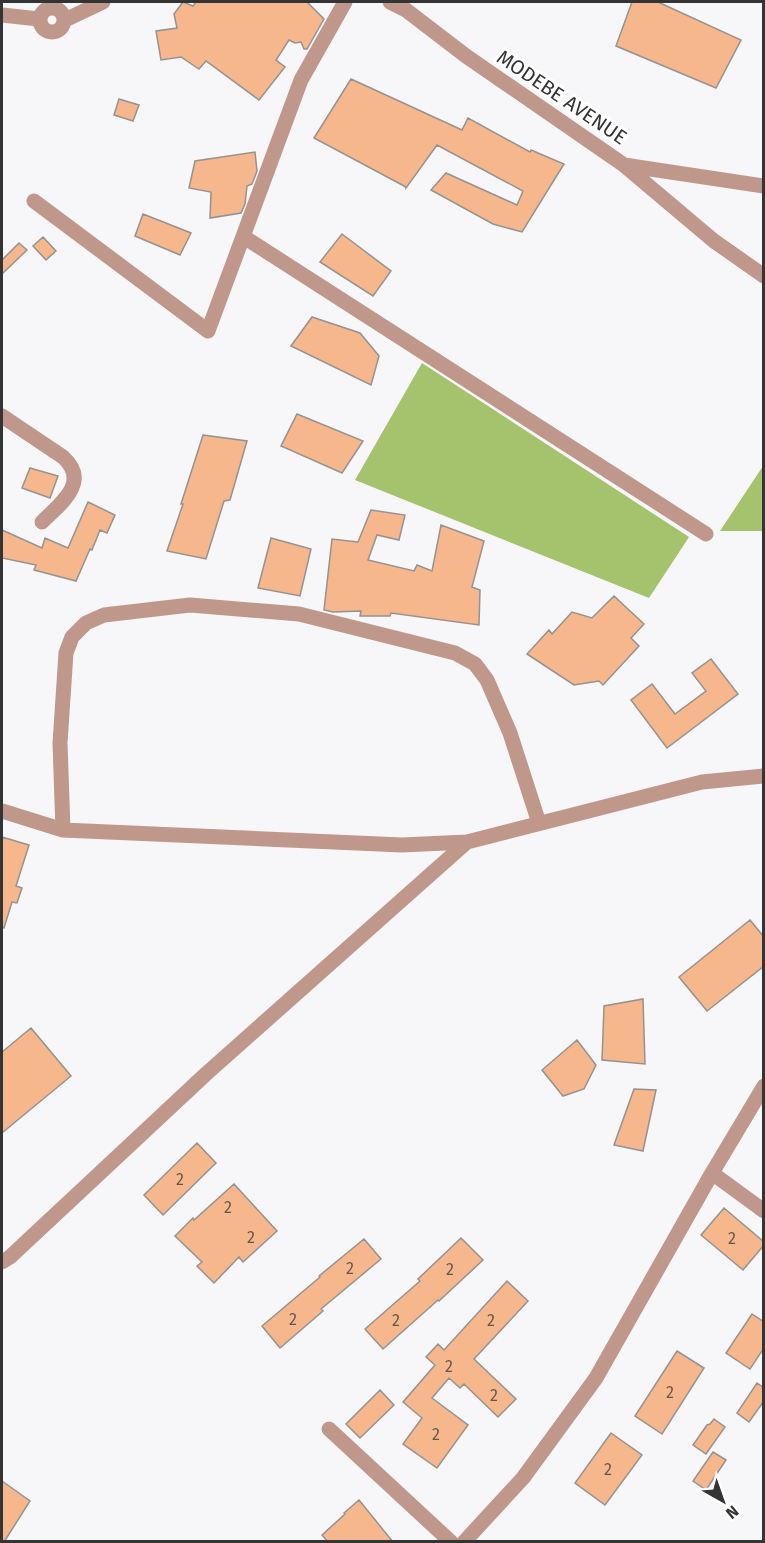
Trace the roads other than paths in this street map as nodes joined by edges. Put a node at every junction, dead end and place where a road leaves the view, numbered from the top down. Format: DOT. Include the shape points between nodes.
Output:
graph roads {
  1 [pos="103,2"];
  2 [pos="345,2"];
  3 [pos="390,2"];
  4 [pos="61,4"];
  5 [pos="407,6"];
  6 [pos="2,15"];
  7 [pos="39,20"];
  8 [pos="65,20"];
  9 [pos="624,165"];
  10 [pos="764,186"];
  11 [pos="34,201"];
  12 [pos="244,237"];
  13 [pos="764,276"];
  14 [pos="2,416"];
  15 [pos="42,522"];
  16 [pos="706,534"];
  17 [pos="764,776"];
  18 [pos="2,811"];
  19 [pos="539,823"];
  20 [pos="63,830"];
  21 [pos="467,842"];
  22 [pos="764,1086"];
  23 [pos="712,1173"];
  24 [pos="764,1211"];
  25 [pos="2,1262"];
  26 [pos="330,1429"];
  27 [pos="451,1542"];
  28 [pos="464,1542"];
  1 -- 8 [label="street"];
  2 -- 12 [label="street" via="302,80"];
  3 -- 5 [label="street, MODEBE AVENUE"];
  4 -- 7 [label="street" via="44,10"];
  4 -- 8 [label="street"];
  5 -- 9 [label="street, MODEBE AVENUE" via="465,56"];
  6 -- 7 [label="street"];
  7 -- 8 [label="street" via="49,32 60,30"];
  9 -- 10 [label="street, MODEBE AVENUE"];
  9 -- 13 [label="street" via="714,241"];
  11 -- 12 [label="street" via="208,331"];
  12 -- 16 [label="street"];
  14 -- 15 [label="street" via="63,457 74,470 66,499"];
  17 -- 19 [label="street" via="702,782"];
  18 -- 20 [label="street"];
  19 -- 20 [label="street" via="510,733 487,680 475,664 455,653 299,614 190,605 104,615 86,623 72,637 66,653 60,743"];
  19 -- 21 [label="street"];
  20 -- 21 [label="street" via="402,844"];
  21 -- 25 [label="street"];
  22 -- 23 [label="street"];
  23 -- 24 [label="street"];
  23 -- 28 [label="street" via="596,1378 523,1478"];
  26 -- 27 [label="street"];
}
